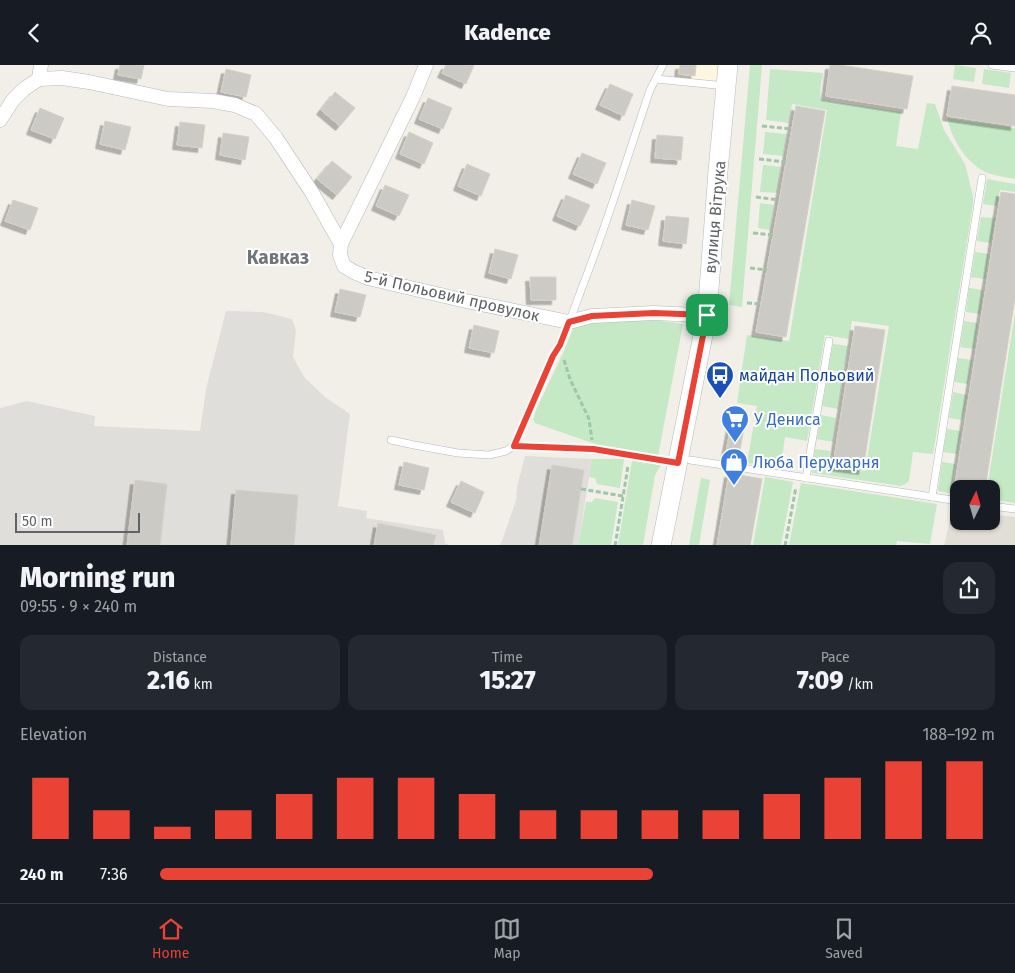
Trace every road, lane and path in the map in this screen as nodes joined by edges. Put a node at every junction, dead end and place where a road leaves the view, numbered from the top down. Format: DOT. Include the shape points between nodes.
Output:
graph roads {
  1 [pos="426,65"];
  2 [pos="663,65"];
  3 [pos="728,65"];
  4 [pos="739,65"];
  5 [pos="992,65"];
  6 [pos="1015,68"];
  7 [pos="40,72"];
  8 [pos="656,79"];
  9 [pos="726,86"];
  10 [pos="0,120"];
  11 [pos="762,126"];
  12 [pos="792,129"];
  13 [pos="759,159"];
  14 [pos="786,162"];
  15 [pos="982,178"];
  16 [pos="756,197"];
  17 [pos="779,200"];
  18 [pos="753,233"];
  19 [pos="773,235"];
  20 [pos="341,244"];
  21 [pos="750,269"];
  22 [pos="767,270"];
  23 [pos="747,303"];
  24 [pos="761,304"];
  25 [pos="713,315"];
  26 [pos="569,322"];
  27 [pos="829,341"];
  28 [pos="560,345"];
  29 [pos="391,440"];
  30 [pos="514,446"];
  31 [pos="593,449"];
  32 [pos="629,455"];
  33 [pos="684,462"];
  34 [pos="802,478"];
  35 [pos="581,489"];
  36 [pos="623,496"];
  37 [pos="932,497"];
  38 [pos="950,500"];
  39 [pos="1000,507"];
  40 [pos="1015,509"];
  41 [pos="615,545"];
  42 [pos="661,545"];
  43 [pos="674,545"];
  44 [pos="785,545"];
  1 -- 20 [label="street"];
  2 -- 8 [label="lane"];
  3 -- 9 [label="main road, вулиця Вітрука"];
  4 -- 25 [label="main road, вулиця Вітрука"];
  5 -- 6 [label="lane"];
  7 -- 10 [label="street, 5-й Польовий провулок" via="12,100"];
  7 -- 20 [label="street, 5-й Польовий провулок" via="168,99 235,105 256,114 306,182"];
  8 -- 9 [label="lane"];
  8 -- 26 [label="lane"];
  9 -- 25 [label="main road, вулиця Вітрука" via="718,171"];
  11 -- 12 [label="path"];
  13 -- 14 [label="path"];
  15 -- 37 [label="lane"];
  16 -- 17 [label="path"];
  18 -- 19 [label="path"];
  20 -- 26 [label="street, 5-й Польовий провулок" via="344,266 368,278"];
  21 -- 22 [label="path"];
  23 -- 24 [label="path"];
  25 -- 26 [label="street, 5-й Польовий провулок" via="592,316"];
  25 -- 33 [label="main road, вулиця Вітрука"];
  26 -- 28 [label="lane"];
  27 -- 34 [label="lane"];
  28 -- 30 [label="lane"];
  28 -- 31 [label="path" via="570,379 589,419"];
  29 -- 30 [label="lane" via="458,453 490,455"];
  30 -- 31 [label="lane"];
  31 -- 32 [label="lane"];
  32 -- 33 [label="lane"];
  32 -- 36 [label="path"];
  33 -- 34 [label="lane"];
  33 -- 42 [label="main road, вулиця Вітрука"];
  33 -- 43 [label="main road, вулиця Вітрука"];
  34 -- 37 [label="lane"];
  34 -- 44 [label="path"];
  35 -- 36 [label="path"];
  36 -- 41 [label="path"];
  37 -- 38 [label="lane"];
  39 -- 40 [label="lane"];
}
